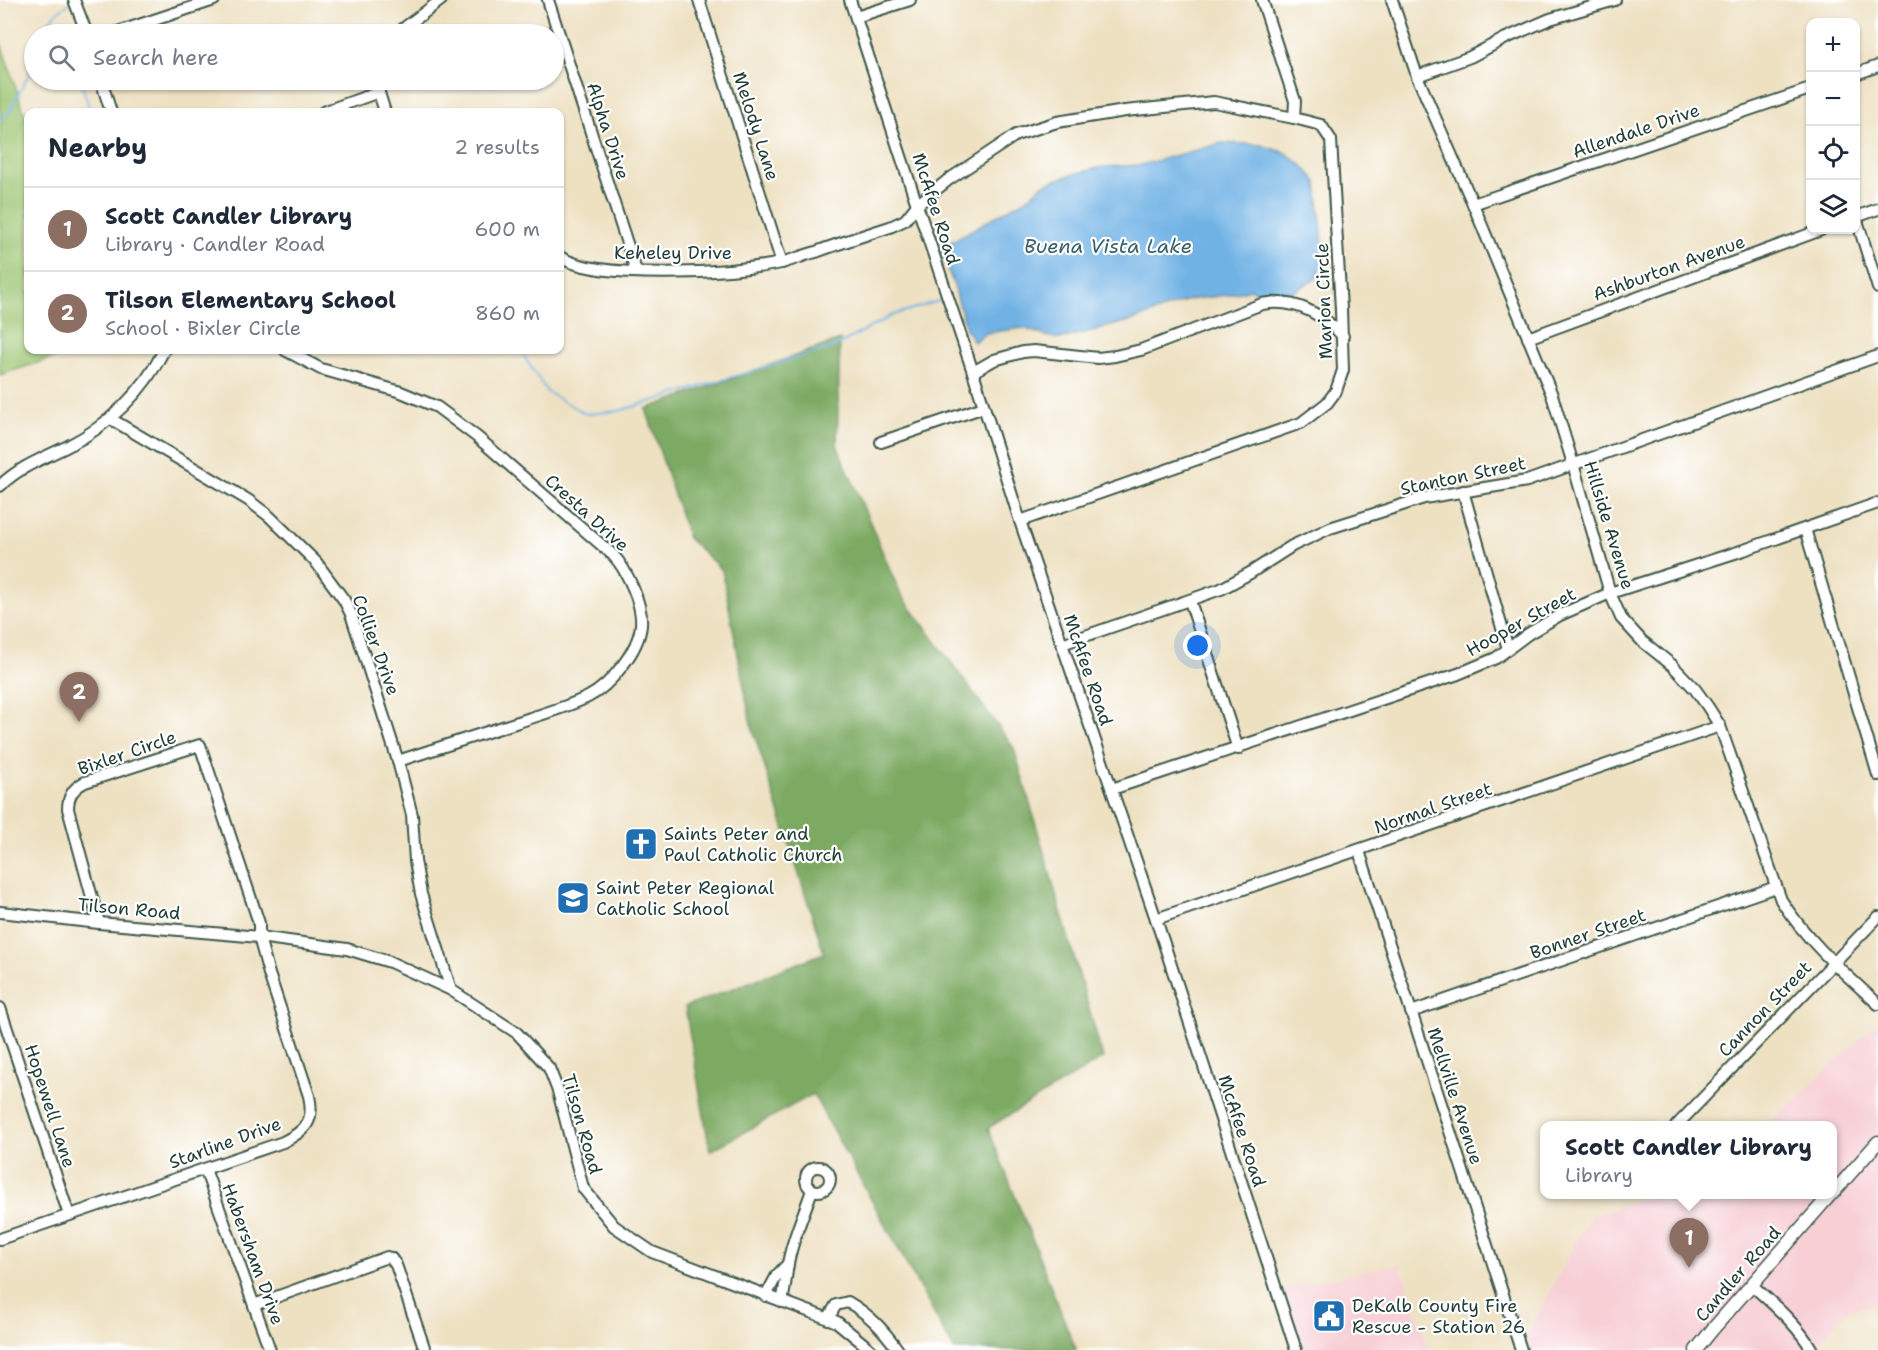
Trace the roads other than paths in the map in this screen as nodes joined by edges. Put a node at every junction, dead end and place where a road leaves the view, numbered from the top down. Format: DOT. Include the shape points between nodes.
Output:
graph roads {
  1 [pos="74,0"];
  2 [pos="214,0"];
  3 [pos="548,0"];
  4 [pos="699,0"];
  5 [pos="850,0"];
  6 [pos="910,0"];
  7 [pos="1262,0"];
  8 [pos="1392,0"];
  9 [pos="1615,0"];
  10 [pos="438,1"];
  11 [pos="856,17"];
  12 [pos="83,24"];
  13 [pos="142,24"];
  14 [pos="409,24"];
  15 [pos="556,24"];
  16 [pos="564,49"];
  17 [pos="1878,66"];
  18 [pos="1860,73"];
  19 [pos="1417,76"];
  20 [pos="104,90"];
  21 [pos="1806,90"];
  22 [pos="379,92"];
  23 [pos="110,108"];
  24 [pos="334,108"];
  25 [pos="384,108"];
  26 [pos="1294,118"];
  27 [pos="1473,204"];
  28 [pos="917,205"];
  29 [pos="1878,209"];
  30 [pos="1860,216"];
  31 [pos="1860,230"];
  32 [pos="1810,234"];
  33 [pos="564,260"];
  34 [pos="782,263"];
  35 [pos="636,272"];
  36 [pos="1878,288"];
  37 [pos="1343,336"];
  38 [pos="1528,338"];
  39 [pos="161,354"];
  40 [pos="293,354"];
  41 [pos="1878,356"];
  42 [pos="973,372"];
  43 [pos="984,407"];
  44 [pos="111,418"];
  45 [pos="880,442"];
  46 [pos="1573,464"];
  47 [pos="0,486"];
  48 [pos="1463,491"];
  49 [pos="1878,503"];
  50 [pos="1020,521"];
  51 [pos="1805,529"];
  52 [pos="1610,593"];
  53 [pos="1190,601"];
  54 [pos="1062,644"];
  55 [pos="1508,649"];
  56 [pos="1720,726"];
  57 [pos="1238,749"];
  58 [pos="398,761"];
  59 [pos="1878,775"];
  60 [pos="1112,789"];
  61 [pos="1359,851"];
  62 [pos="1776,887"];
  63 [pos="0,912"];
  64 [pos="1878,917"];
  65 [pos="1156,919"];
  66 [pos="99,923"];
  67 [pos="259,937"];
  68 [pos="1833,962"];
  69 [pos="451,990"];
  70 [pos="1878,1004"];
  71 [pos="0,1008"];
  72 [pos="1411,1012"];
  73 [pos="1680,1121"];
  74 [pos="1876,1148"];
  75 [pos="205,1169"];
  76 [pos="1837,1189"];
  77 [pos="812,1190"];
  78 [pos="1828,1199"];
  79 [pos="69,1215"];
  80 [pos="0,1239"];
  81 [pos="788,1264"];
  82 [pos="1752,1285"];
  83 [pos="766,1296"];
  84 [pos="782,1302"];
  85 [pos="254,1305"];
  86 [pos="828,1319"];
  87 [pos="270,1350"];
  88 [pos="425,1350"];
  89 [pos="871,1350"];
  90 [pos="898,1350"];
  91 [pos="1296,1350"];
  92 [pos="1521,1350"];
  93 [pos="1696,1350"];
  94 [pos="1812,1350"];
  1 -- 12 [label="street"];
  2 -- 13 [label="street"];
  3 -- 15 [label="street, Alpha Drive"];
  4 -- 34 [label="street, Melody Lane"];
  5 -- 11 [label="street, McAfee Road"];
  6 -- 11 [label="street"];
  7 -- 26 [label="street" via="1295,101"];
  8 -- 19 [label="street, Hillside Avenue"];
  9 -- 19 [label="street" via="1550,19 1470,57"];
  10 -- 14 [label="street"];
  11 -- 28 [label="street, McAfee Road"];
  16 -- 35 [label="street, Alpha Drive"];
  17 -- 18 [label="street"];
  19 -- 27 [label="street, Hillside Avenue"];
  20 -- 23 [label="street"];
  21 -- 27 [label="street, Allendale Drive"];
  22 -- 24 [label="street"];
  22 -- 25 [label="street"];
  26 -- 28 [label="street, Marion Circle" via="1214,102 1057,122 1016,135"];
  26 -- 37 [label="street, Marion Circle" via="1321,125 1331,140"];
  27 -- 38 [label="street, Hillside Avenue"];
  28 -- 34 [label="street, Keheley Drive" via="905,220 890,227"];
  28 -- 42 [label="street, McAfee Road"];
  29 -- 30 [label="street"];
  31 -- 36 [label="street"];
  32 -- 38 [label="street, Ashburton Avenue"];
  33 -- 35 [label="street, Keheley Drive"];
  34 -- 35 [label="street, Keheley Drive" via="715,272"];
  37 -- 42 [label="street" via="1302,307 1273,302 1141,350 1098,358 1023,352 994,360"];
  37 -- 50 [label="street, Marion Circle" via="1343,370 1335,391 1319,411 1301,423"];
  38 -- 46 [label="street, Hillside Avenue" via="1552,395"];
  39 -- 44 [label="street"];
  40 -- 58 [label="street, Cresta Drive" via="321,369 401,392 437,407 613,555 635,594 641,614 640,633 622,667 589,696"];
  41 -- 46 [label="street, Stanton Street"];
  42 -- 43 [label="street, McAfee Road"];
  43 -- 45 [label="street"];
  43 -- 50 [label="street, McAfee Road"];
  44 -- 47 [label="street"];
  44 -- 58 [label="street, Collier Drive" via="269,516 330,579 351,615"];
  46 -- 48 [label="street, Stanton Street" via="1527,481"];
  46 -- 52 [label="street, Hillside Avenue"];
  48 -- 53 [label="street, Stanton Street" via="1424,498 1330,528 1221,589"];
  48 -- 55 [label="street"];
  49 -- 51 [label="street, Hooper Street"];
  50 -- 54 [label="street, McAfee Road"];
  51 -- 52 [label="street, Hooper Street"];
  51 -- 59 [label="street"];
  52 -- 55 [label="street, Hooper Street" via="1560,615"];
  52 -- 56 [label="street, Hillside Avenue" via="1621,618 1695,690"];
  53 -- 54 [label="street, Stanton Street"];
  53 -- 57 [label="street"];
  54 -- 60 [label="street, McAfee Road"];
  55 -- 57 [label="street, Hooper Street" via="1458,674"];
  56 -- 61 [label="street, Normal Street"];
  56 -- 62 [label="street, Hillside Avenue"];
  57 -- 60 [label="street, Hooper Street"];
  58 -- 69 [label="street, Collier Drive" via="412,814 421,894"];
  60 -- 65 [label="street, McAfee Road"];
  61 -- 65 [label="street, Normal Street"];
  61 -- 72 [label="street, Mellville Avenue"];
  62 -- 68 [label="street, Hillside Avenue" via="1794,920"];
  62 -- 72 [label="street, Bonner Street"];
  63 -- 66 [label="street, Tilson Road"];
  64 -- 68 [label="street, Cannon Street"];
  65 -- 91 [label="street, McAfee Road"];
  66 -- 67 [label="street, Tilson Road"];
  66 -- 67 [label="street, Bixler Circle" via="68,810 71,794 85,782 200,745 259,923"];
  67 -- 69 [label="street, Tilson Road" via="347,949 390,962"];
  67 -- 75 [label="street, Starline Drive" via="309,1096 310,1118 302,1131 289,1139"];
  68 -- 70 [label="street, Hillside Avenue"];
  68 -- 73 [label="street, Cannon Street"];
  69 -- 83 [label="street, Tilson Road" via="517,1033 549,1068 583,1188 614,1226 652,1252"];
  71 -- 79 [label="street, Hopewell Lane"];
  72 -- 92 [label="street, Mellville Avenue"];
  74 -- 76 [label="main road, Candler Road"];
  75 -- 79 [label="street, Starline Drive"];
  75 -- 85 [label="street, Habersham Drive"];
  77 -- 81 [label="street"];
  78 -- 82 [label="main road, Candler Road"];
  79 -- 80 [label="street, Starline Drive"];
  81 -- 83 [label="street"];
  81 -- 84 [label="street"];
  82 -- 93 [label="main road, Candler Road"];
  82 -- 94 [label="street" via="1806,1339"];
  83 -- 84 [label="street, Tilson Road"];
  84 -- 86 [label="street, Tilson Road"];
  85 -- 87 [label="street, Habersham Drive"];
  85 -- 88 [label="street" via="387,1257 393,1261"];
  86 -- 89 [label="street, Tilson Road"];
  86 -- 90 [label="street" via="836,1305 848,1302 866,1313"];
}
